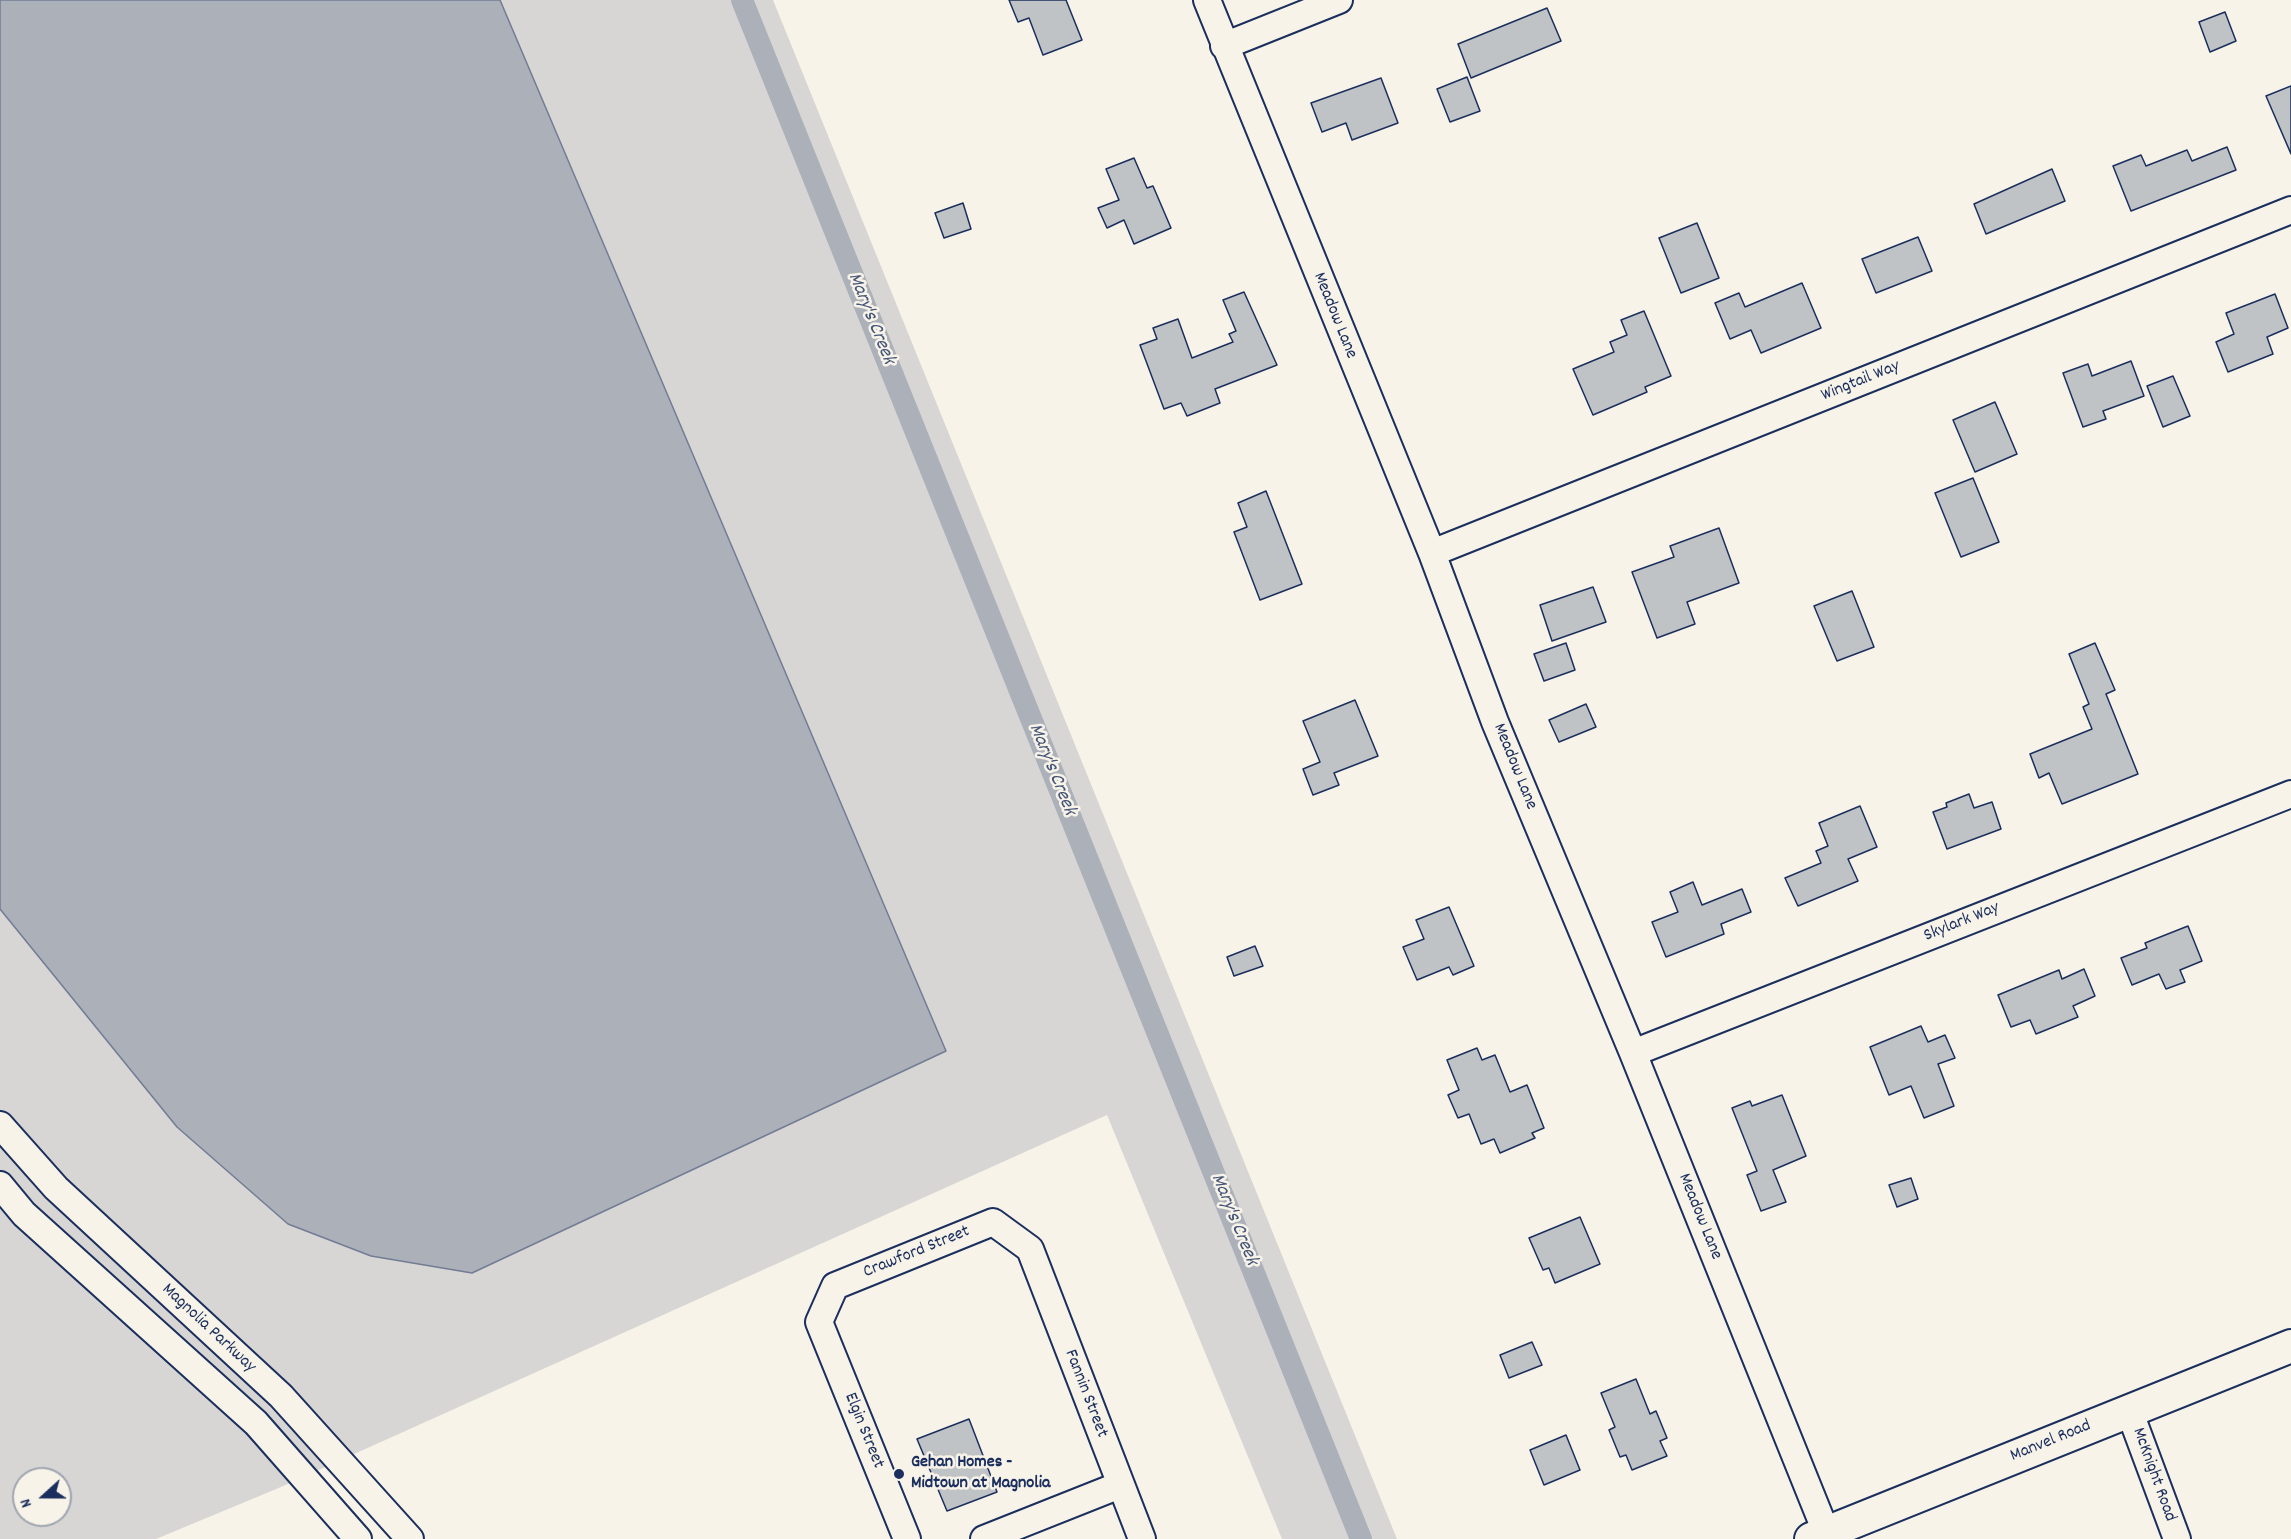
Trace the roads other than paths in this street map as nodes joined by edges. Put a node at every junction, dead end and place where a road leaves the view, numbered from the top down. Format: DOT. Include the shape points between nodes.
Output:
graph roads {
  1 [pos="1207,0"];
  2 [pos="1338,0"];
  3 [pos="1224,46"];
  4 [pos="2291,210"];
  5 [pos="1432,553"];
  6 [pos="2291,794"];
  7 [pos="1633,1053"];
  8 [pos="0,1125"];
  9 [pos="0,1185"];
  10 [pos="1030,1249"];
  11 [pos="819,1322"];
  12 [pos="2291,1346"];
  13 [pos="2129,1410"];
  14 [pos="1120,1485"];
  15 [pos="1819,1536"];
  16 [pos="358,1539"];
  17 [pos="410,1539"];
  18 [pos="907,1539"];
  19 [pos="984,1539"];
  20 [pos="1142,1539"];
  21 [pos="2177,1539"];
  1 -- 3 [label="street, Meadow Lane"];
  2 -- 3 [label="street"];
  3 -- 5 [label="street, Meadow Lane"];
  4 -- 5 [label="street, Wingtail Way"];
  5 -- 7 [label="street, Meadow Lane" via="1495,722"];
  6 -- 7 [label="street, Skylark Way"];
  7 -- 15 [label="street, Meadow Lane"];
  8 -- 17 [label="street, Magnolia Parkway" via="56,1188 281,1396"];
  9 -- 16 [label="street, Magnolia Parkway" via="24,1214 256,1423"];
  10 -- 11 [label="street, Crawford Street" via="993,1222 835,1286"];
  10 -- 14 [label="street, Fannin Street"];
  11 -- 18 [label="street, Elgin Street"];
  12 -- 13 [label="main road, Manvel Road"];
  13 -- 15 [label="main road, Manvel Road"];
  13 -- 21 [label="street, McKnight Road"];
  14 -- 19 [label="street"];
  14 -- 20 [label="street, Fannin Street"];
}
